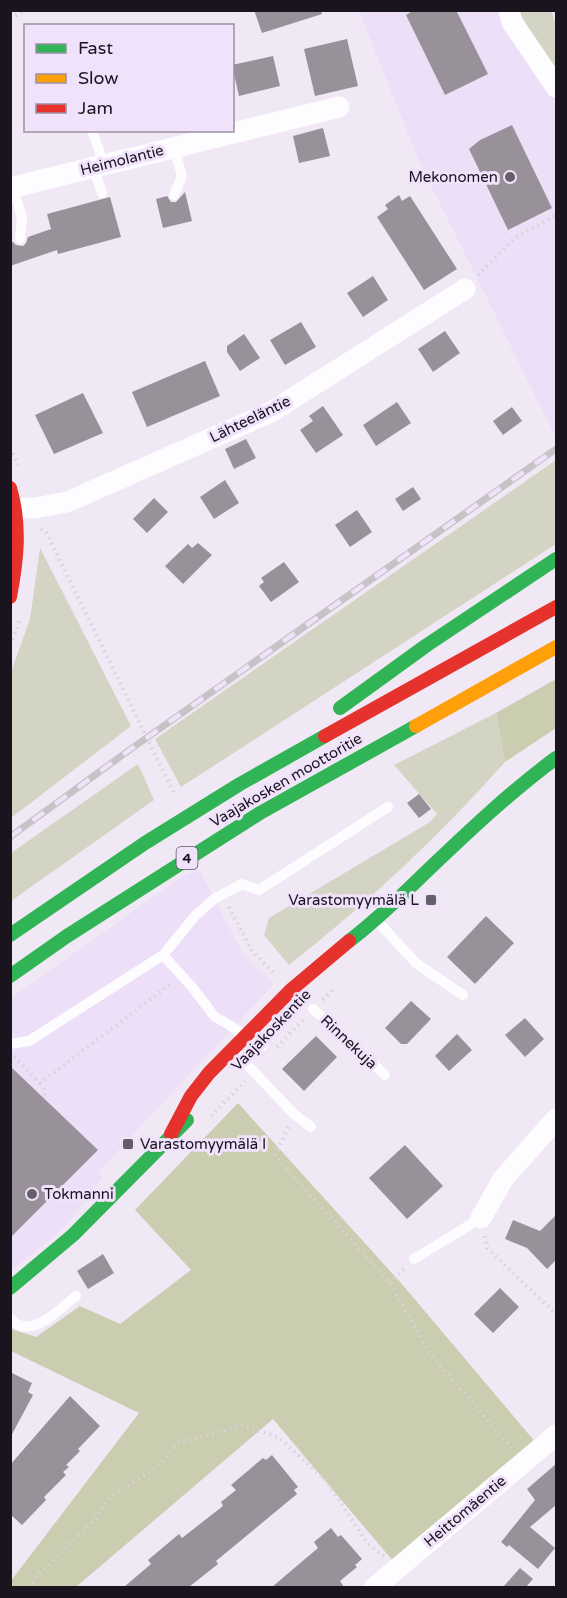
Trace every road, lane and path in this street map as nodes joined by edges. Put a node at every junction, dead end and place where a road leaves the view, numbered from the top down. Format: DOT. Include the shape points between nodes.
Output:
graph roads {
  1 [pos="26,10"];
  2 [pos="509,10"];
  3 [pos="10,18"];
  4 [pos="556,87"];
  5 [pos="339,107"];
  6 [pos="92,132"];
  7 [pos="174,147"];
  8 [pos="99,166"];
  9 [pos="12,188"];
  10 [pos="102,193"];
  11 [pos="174,195"];
  12 [pos="556,215"];
  13 [pos="20,239"];
  14 [pos="465,289"];
  15 [pos="10,488"];
  16 [pos="17,508"];
  17 [pos="35,526"];
  18 [pos="556,560"];
  19 [pos="10,597"];
  20 [pos="556,607"];
  21 [pos="556,647"];
  22 [pos="119,677"];
  23 [pos="299,749"];
  24 [pos="556,758"];
  25 [pos="388,807"];
  26 [pos="479,821"];
  27 [pos="489,832"];
  28 [pos="373,922"];
  29 [pos="237,924"];
  30 [pos="10,935"];
  31 [pos="163,955"];
  32 [pos="10,976"];
  33 [pos="182,976"];
  34 [pos="277,976"];
  35 [pos="326,978"];
  36 [pos="342,980"];
  37 [pos="312,994"];
  38 [pos="463,995"];
  39 [pos="313,1009"];
  40 [pos="298,1010"];
  41 [pos="245,1037"];
  42 [pos="266,1042"];
  43 [pos="10,1044"];
  44 [pos="232,1050"];
  45 [pos="10,1054"];
  46 [pos="245,1069"];
  47 [pos="385,1075"];
  48 [pos="40,1083"];
  49 [pos="45,1096"];
  50 [pos="294,1114"];
  51 [pos="203,1115"];
  52 [pos="556,1119"];
  53 [pos="311,1127"];
  54 [pos="171,1134"];
  55 [pos="481,1218"];
  56 [pos="414,1259"];
  57 [pos="390,1283"];
  58 [pos="10,1288"];
  59 [pos="76,1296"];
  60 [pos="556,1314"];
  61 [pos="10,1318"];
  62 [pos="556,1435"];
  63 [pos="524,1462"];
  64 [pos="398,1567"];
  65 [pos="29,1587"];
  66 [pos="374,1587"];
  1 -- 3 [label="path"];
  2 -- 4 [label="street" via="512,22"];
  5 -- 7 [label="street, Heimolantie"];
  6 -- 8 [label="lane"];
  7 -- 8 [label="street, Heimolantie"];
  7 -- 11 [label="lane" via="182,176"];
  8 -- 9 [label="street, Heimolantie"];
  8 -- 10 [label="lane"];
  9 -- 13 [label="lane" via="22,217"];
  12 -- 14 [label="path" via="515,238"];
  14 -- 16 [label="street, Lähteeläntie" via="271,412 67,502"];
  15 -- 16 [label="main road"];
  16 -- 19 [label="main road" via="16,565"];
  17 -- 22 [label="path" via="46,532"];
  18 -- 23 [label="main road" via="389,671 333,713"];
  20 -- 23 [label="main road, Vaajakosken moottoritie / 4"];
  21 -- 32 [label="main road, Vaajakosken moottoritie / 4" via="260,813"];
  23 -- 30 [label="main road, Vaajakosken moottoritie / 4" via="145,843"];
  24 -- 26 [label="main road, Vaajakoskentie"];
  25 -- 31 [label="lane" via="259,890 242,884 214,899"];
  26 -- 27 [label="lane"];
  26 -- 28 [label="main road, Vaajakoskentie"];
  28 -- 35 [label="main road, Vaajakoskentie"];
  28 -- 38 [label="lane" via="417,964"];
  28 -- 41 [label="main road, Vaajakoskentie" via="292,989"];
  29 -- 34 [label="path" via="252,951"];
  31 -- 33 [label="lane"];
  31 -- 43 [label="lane" via="29,1041"];
  33 -- 41 [label="lane" via="215,1017"];
  33 -- 48 [label="path"];
  36 -- 39 [label="path, Vaajakoskentie"];
  37 -- 40 [label="main road, Vaajakoskentie"];
  39 -- 46 [label="path, Vaajakoskentie"];
  39 -- 47 [label="lane, Rinnekuja"];
  41 -- 42 [label="lane"];
  41 -- 44 [label="main road, Vaajakoskentie"];
  42 -- 46 [label="main road, Vaajakoskentie"];
  44 -- 46 [label="lane"];
  44 -- 54 [label="main road, Vaajakoskentie" via="190,1096"];
  45 -- 48 [label="path"];
  46 -- 50 [label="lane"];
  46 -- 51 [label="path, Vaajakoskentie"];
  48 -- 49 [label="path"];
  50 -- 53 [label="lane"];
  50 -- 57 [label="path" via="275,1156"];
  51 -- 54 [label="main road, Vaajakoskentie"];
  52 -- 55 [label="street" via="503,1179"];
  54 -- 58 [label="main road, Vaajakoskentie" via="93,1216"];
  55 -- 56 [label="lane"];
  55 -- 60 [label="path" via="487,1248"];
  56 -- 57 [label="path"];
  57 -- 63 [label="path" via="430,1354"];
  59 -- 61 [label="lane" via="40,1323 26,1327"];
  62 -- 63 [label="street, Heittomäentie"];
  63 -- 64 [label="street, Heittomäentie"];
  64 -- 65 [label="path" via="368,1544 325,1479 287,1444 243,1425 178,1443 155,1468 110,1496 95,1519"];
  64 -- 66 [label="street, Heittomäentie"];
}
